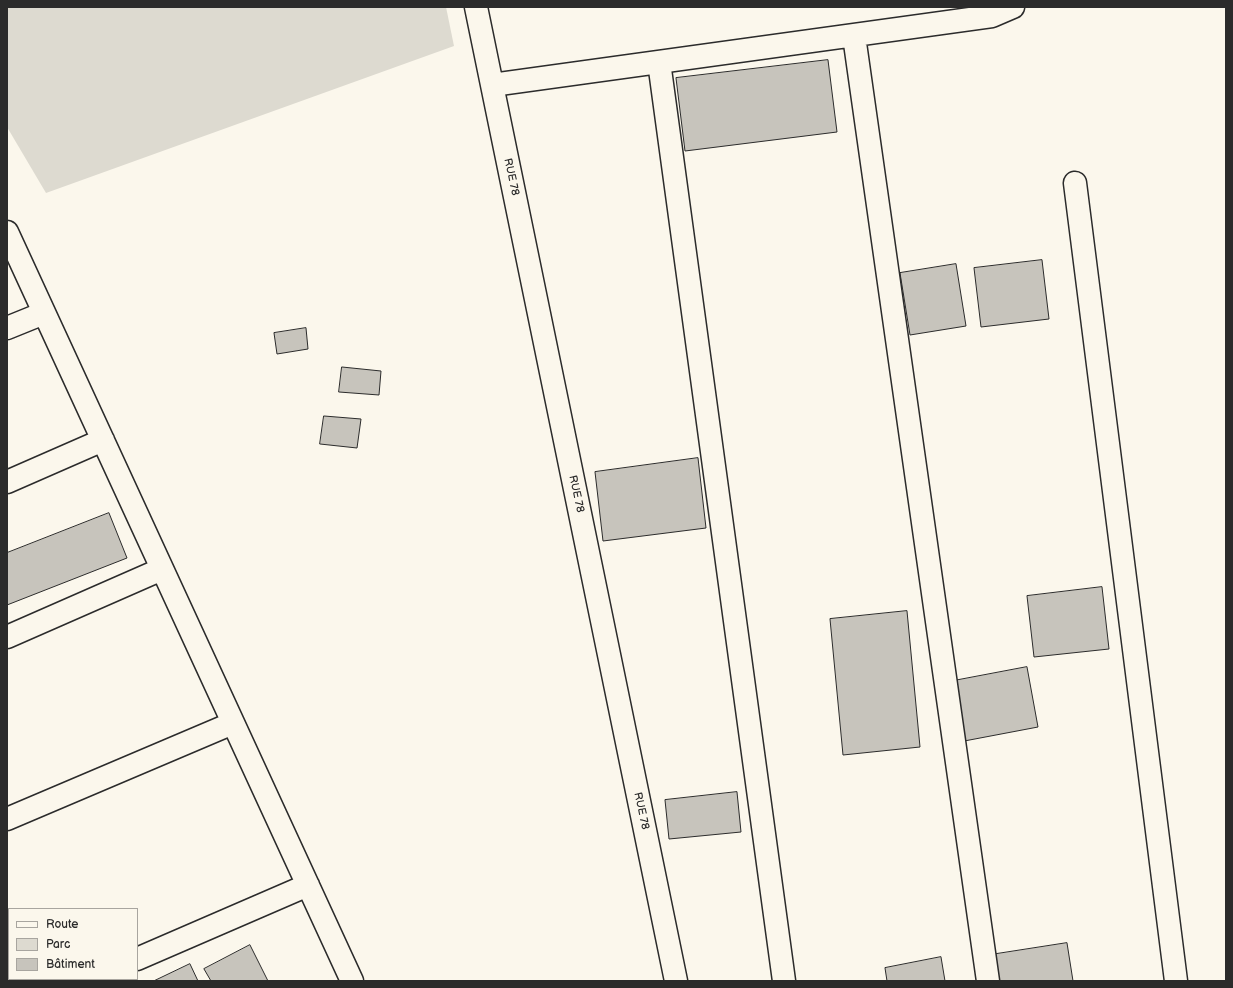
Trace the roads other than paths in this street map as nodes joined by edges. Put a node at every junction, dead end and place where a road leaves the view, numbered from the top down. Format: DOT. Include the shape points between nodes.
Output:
graph roads {
  1 [pos="476,7"];
  2 [pos="1013,7"];
  3 [pos="854,36"];
  4 [pos="659,62"];
  5 [pos="492,85"];
  6 [pos="1075,183"];
  7 [pos="7,232"];
  8 [pos="44,313"];
  9 [pos="7,328"];
  10 [pos="103,440"];
  11 [pos="7,482"];
  12 [pos="162,569"];
  13 [pos="7,637"];
  14 [pos="233,723"];
  15 [pos="7,820"];
  16 [pos="308,885"];
  17 [pos="138,959"];
  18 [pos="352,981"];
  19 [pos="676,981"];
  20 [pos="784,981"];
  21 [pos="988,981"];
  22 [pos="1176,981"];
  1 -- 5 [label="street, RUE 78"];
  2 -- 3 [label="street" via="992,16"];
  3 -- 4 [label="street"];
  3 -- 21 [label="street"];
  4 -- 5 [label="street"];
  4 -- 20 [label="street"];
  5 -- 19 [label="street, RUE 78"];
  6 -- 22 [label="street"];
  7 -- 8 [label="street"];
  8 -- 9 [label="street"];
  8 -- 10 [label="street"];
  10 -- 11 [label="street"];
  10 -- 12 [label="street"];
  12 -- 13 [label="street"];
  12 -- 14 [label="street"];
  14 -- 15 [label="street"];
  14 -- 16 [label="street"];
  16 -- 17 [label="street"];
  16 -- 18 [label="street"];
}
